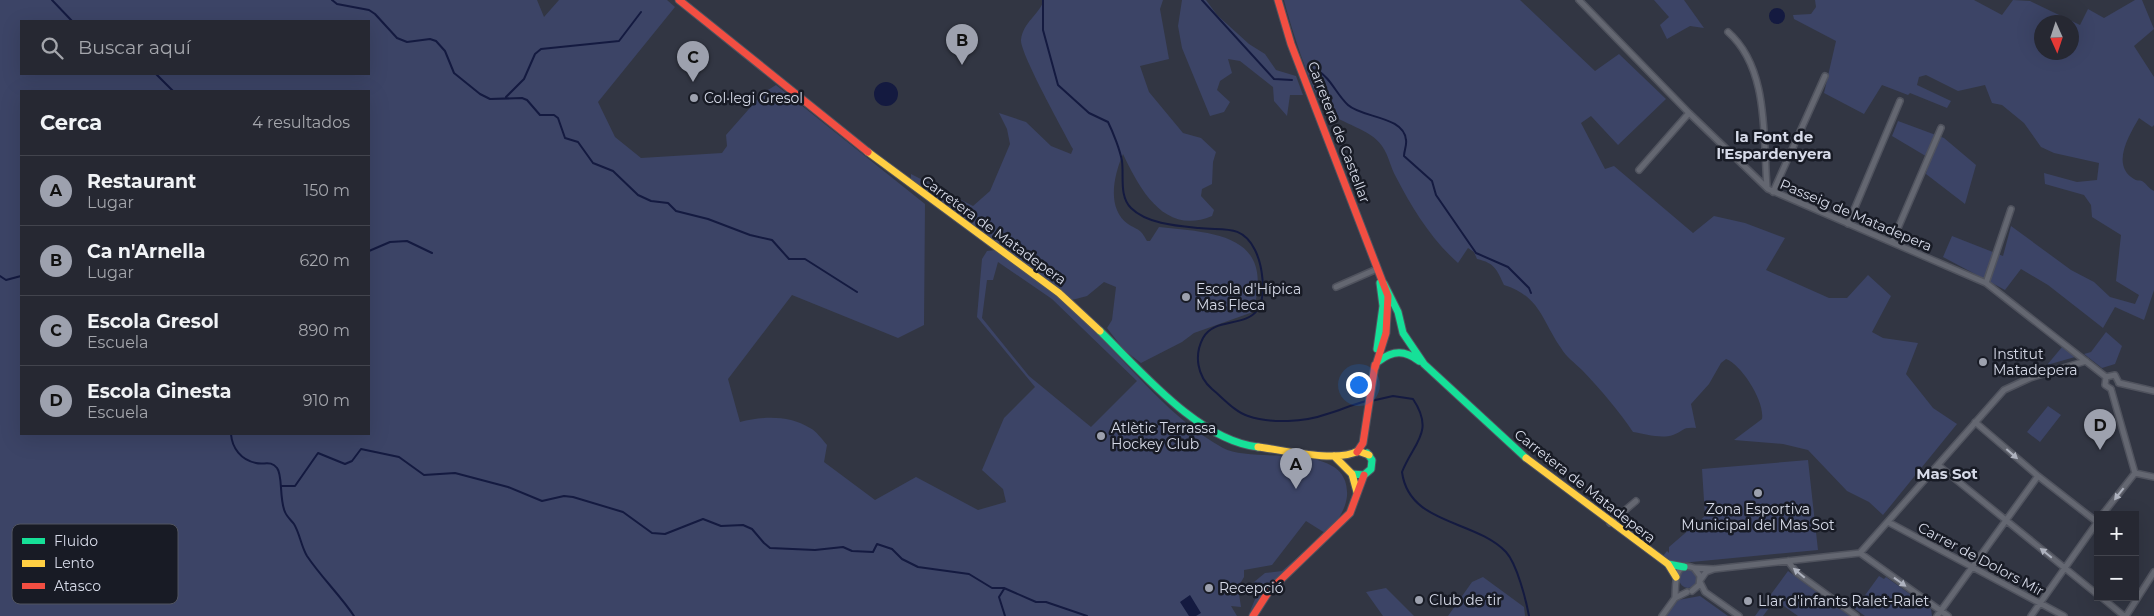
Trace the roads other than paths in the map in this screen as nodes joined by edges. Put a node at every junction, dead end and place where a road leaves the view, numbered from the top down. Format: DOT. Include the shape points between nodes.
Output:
graph roads {
  1 [pos="679,0"];
  2 [pos="1278,0"];
  3 [pos="1579,0"];
  4 [pos="1728,32"];
  5 [pos="1825,76"];
  6 [pos="1900,101"];
  7 [pos="1689,113"];
  8 [pos="1941,128"];
  9 [pos="1639,170"];
  10 [pos="1767,187"];
  11 [pos="1773,192"];
  12 [pos="2011,208"];
  13 [pos="1848,224"];
  14 [pos="1892,242"];
  15 [pos="1378,271"];
  16 [pos="1986,283"];
  17 [pos="1384,284"];
  18 [pos="1336,287"];
  19 [pos="1388,319"];
  20 [pos="1400,327"];
  21 [pos="1378,345"];
  22 [pos="2086,361"];
  23 [pos="1377,364"];
  24 [pos="1424,364"];
  25 [pos="2106,377"];
  26 [pos="2119,383"];
  27 [pos="2111,389"];
  28 [pos="2154,391"];
  29 [pos="1975,422"];
  30 [pos="1363,440"];
  31 [pos="1354,453"];
  32 [pos="1368,455"];
  33 [pos="1334,456"];
  34 [pos="1938,465"];
  35 [pos="1350,471"];
  36 [pos="2135,473"];
  37 [pos="1364,475"];
  38 [pos="2038,476"];
  39 [pos="2154,477"];
  40 [pos="1357,493"];
  41 [pos="1636,501"];
  42 [pos="2105,511"];
  43 [pos="2094,519"];
  44 [pos="2006,521"];
  45 [pos="1888,522"];
  46 [pos="1610,523"];
  47 [pos="2094,525"];
  48 [pos="1860,553"];
  49 [pos="1788,561"];
  50 [pos="1668,564"];
  51 [pos="1684,567"];
  52 [pos="1972,567"];
  53 [pos="1694,568"];
  54 [pos="2065,568"];
  55 [pos="1714,569"];
  56 [pos="2154,572"];
  57 [pos="1676,580"];
  58 [pos="1700,581"];
  59 [pos="2146,585"];
  60 [pos="2154,587"];
  61 [pos="1689,591"];
  62 [pos="1705,592"];
  63 [pos="2094,592"];
  64 [pos="1675,598"];
  65 [pos="2106,601"];
  66 [pos="2040,603"];
  67 [pos="1940,611"];
  68 [pos="1253,616"];
  69 [pos="1662,616"];
  70 [pos="1739,616"];
  71 [pos="1856,616"];
  72 [pos="1937,616"];
  73 [pos="1948,616"];
  74 [pos="2031,616"];
  75 [pos="2064,616"];
  76 [pos="2125,616"];
  1 -- 33 [label="street, Carretera de Matadepera" via="854,141 1059,293 1154,386 1218,434 1237,443"];
  2 -- 15 [label="street, Carretera de Castellar" via="1291,44"];
  3 -- 7 [label="street, Passeig de Matadepera"];
  4 -- 10 [label="street" via="1746,52 1760,89"];
  5 -- 11 [label="street"];
  6 -- 13 [label="street"];
  7 -- 9 [label="street"];
  7 -- 10 [label="street, Passeig de Matadepera"];
  8 -- 14 [label="street"];
  10 -- 11 [label="street, Passeig de Matadepera"];
  11 -- 13 [label="street, Passeig de Matadepera"];
  12 -- 16 [label="street"];
  13 -- 14 [label="street, Passeig de Matadepera"];
  14 -- 16 [label="street, Passeig de Matadepera"];
  15 -- 17 [label="street, Carretera de Castellar"];
  15 -- 18 [label="street"];
  15 -- 21 [label="street, Carretera de Castellar" via="1382,306"];
  16 -- 22 [label="street, Passeig de Matadepera"];
  17 -- 19 [label="street, Carretera de Castellar" via="1389,303"];
  17 -- 20 [label="street, Carretera de Matadepera" via="1398,312"];
  19 -- 20 [label="street"];
  19 -- 21 [label="street"];
  19 -- 23 [label="street, Carretera de Castellar"];
  20 -- 24 [label="street, Carretera de Matadepera"];
  21 -- 23 [label="street, Carretera de Castellar"];
  22 -- 25 [label="street, Passeig de Matadepera"];
  22 -- 29 [label="street" via="2013,384"];
  23 -- 24 [label="street" via="1387,354 1399,351"];
  23 -- 30 [label="street"];
  24 -- 46 [label="street, Carretera de Matadepera" via="1536,468"];
  25 -- 26 [label="street" via="2115,375"];
  25 -- 27 [label="street" via="2105,385"];
  26 -- 27 [label="street"];
  26 -- 28 [label="street"];
  27 -- 36 [label="street"];
  29 -- 34 [label="street"];
  29 -- 38 [label="street, one-way"];
  30 -- 31 [label="street"];
  30 -- 32 [label="street"];
  31 -- 32 [label="street" via="1362,451"];
  31 -- 33 [label="street, Carretera de Matadepera"];
  31 -- 35 [label="street" via="1347,462"];
  32 -- 37 [label="street" via="1372,465"];
  33 -- 35 [label="street"];
  34 -- 44 [label="street"];
  34 -- 45 [label="street"];
  35 -- 37 [label="street"];
  35 -- 40 [label="street"];
  36 -- 39 [label="street"];
  36 -- 42 [label="street, one-way"];
  37 -- 40 [label="street"];
  38 -- 43 [label="street"];
  38 -- 44 [label="street"];
  40 -- 68 [label="street" via="1350,513 1342,523 1269,591"];
  41 -- 46 [label="street"];
  44 -- 52 [label="street"];
  54 -- 44 [label="street, one-way"];
  45 -- 48 [label="street"];
  45 -- 52 [label="street, Carrer de Dolors Mir"];
  46 -- 50 [label="street, Carretera de Matadepera"];
  47 -- 54 [label="street"];
  48 -- 49 [label="street"];
  48 -- 67 [label="street, one-way"];
  49 -- 55 [label="street"];
  71 -- 49 [label="street, one-way" via="1797,573"];
  50 -- 51 [label="street"];
  50 -- 57 [label="street"];
  51 -- 53 [label="street"];
  51 -- 57 [label="street" via="1679,570"];
  52 -- 66 [label="street, Carrer de Dolors Mir"];
  52 -- 67 [label="street"];
  53 -- 55 [label="street"];
  53 -- 58 [label="street"];
  54 -- 63 [label="street"];
  54 -- 66 [label="street"];
  55 -- 58 [label="street" via="1706,572"];
  56 -- 59 [label="street"];
  57 -- 61 [label="street" via="1679,588"];
  57 -- 64 [label="street"];
  58 -- 61 [label="street"];
  58 -- 62 [label="street"];
  59 -- 60 [label="street"];
  59 -- 76 [label="street"];
  61 -- 62 [label="street"];
  61 -- 64 [label="street"];
  62 -- 70 [label="street"];
  64 -- 69 [label="street"];
  65 -- 76 [label="street"];
  66 -- 74 [label="street"];
  66 -- 75 [label="street, Carrer de Dolors Mir"];
  67 -- 72 [label="street"];
  67 -- 73 [label="street"];
}
